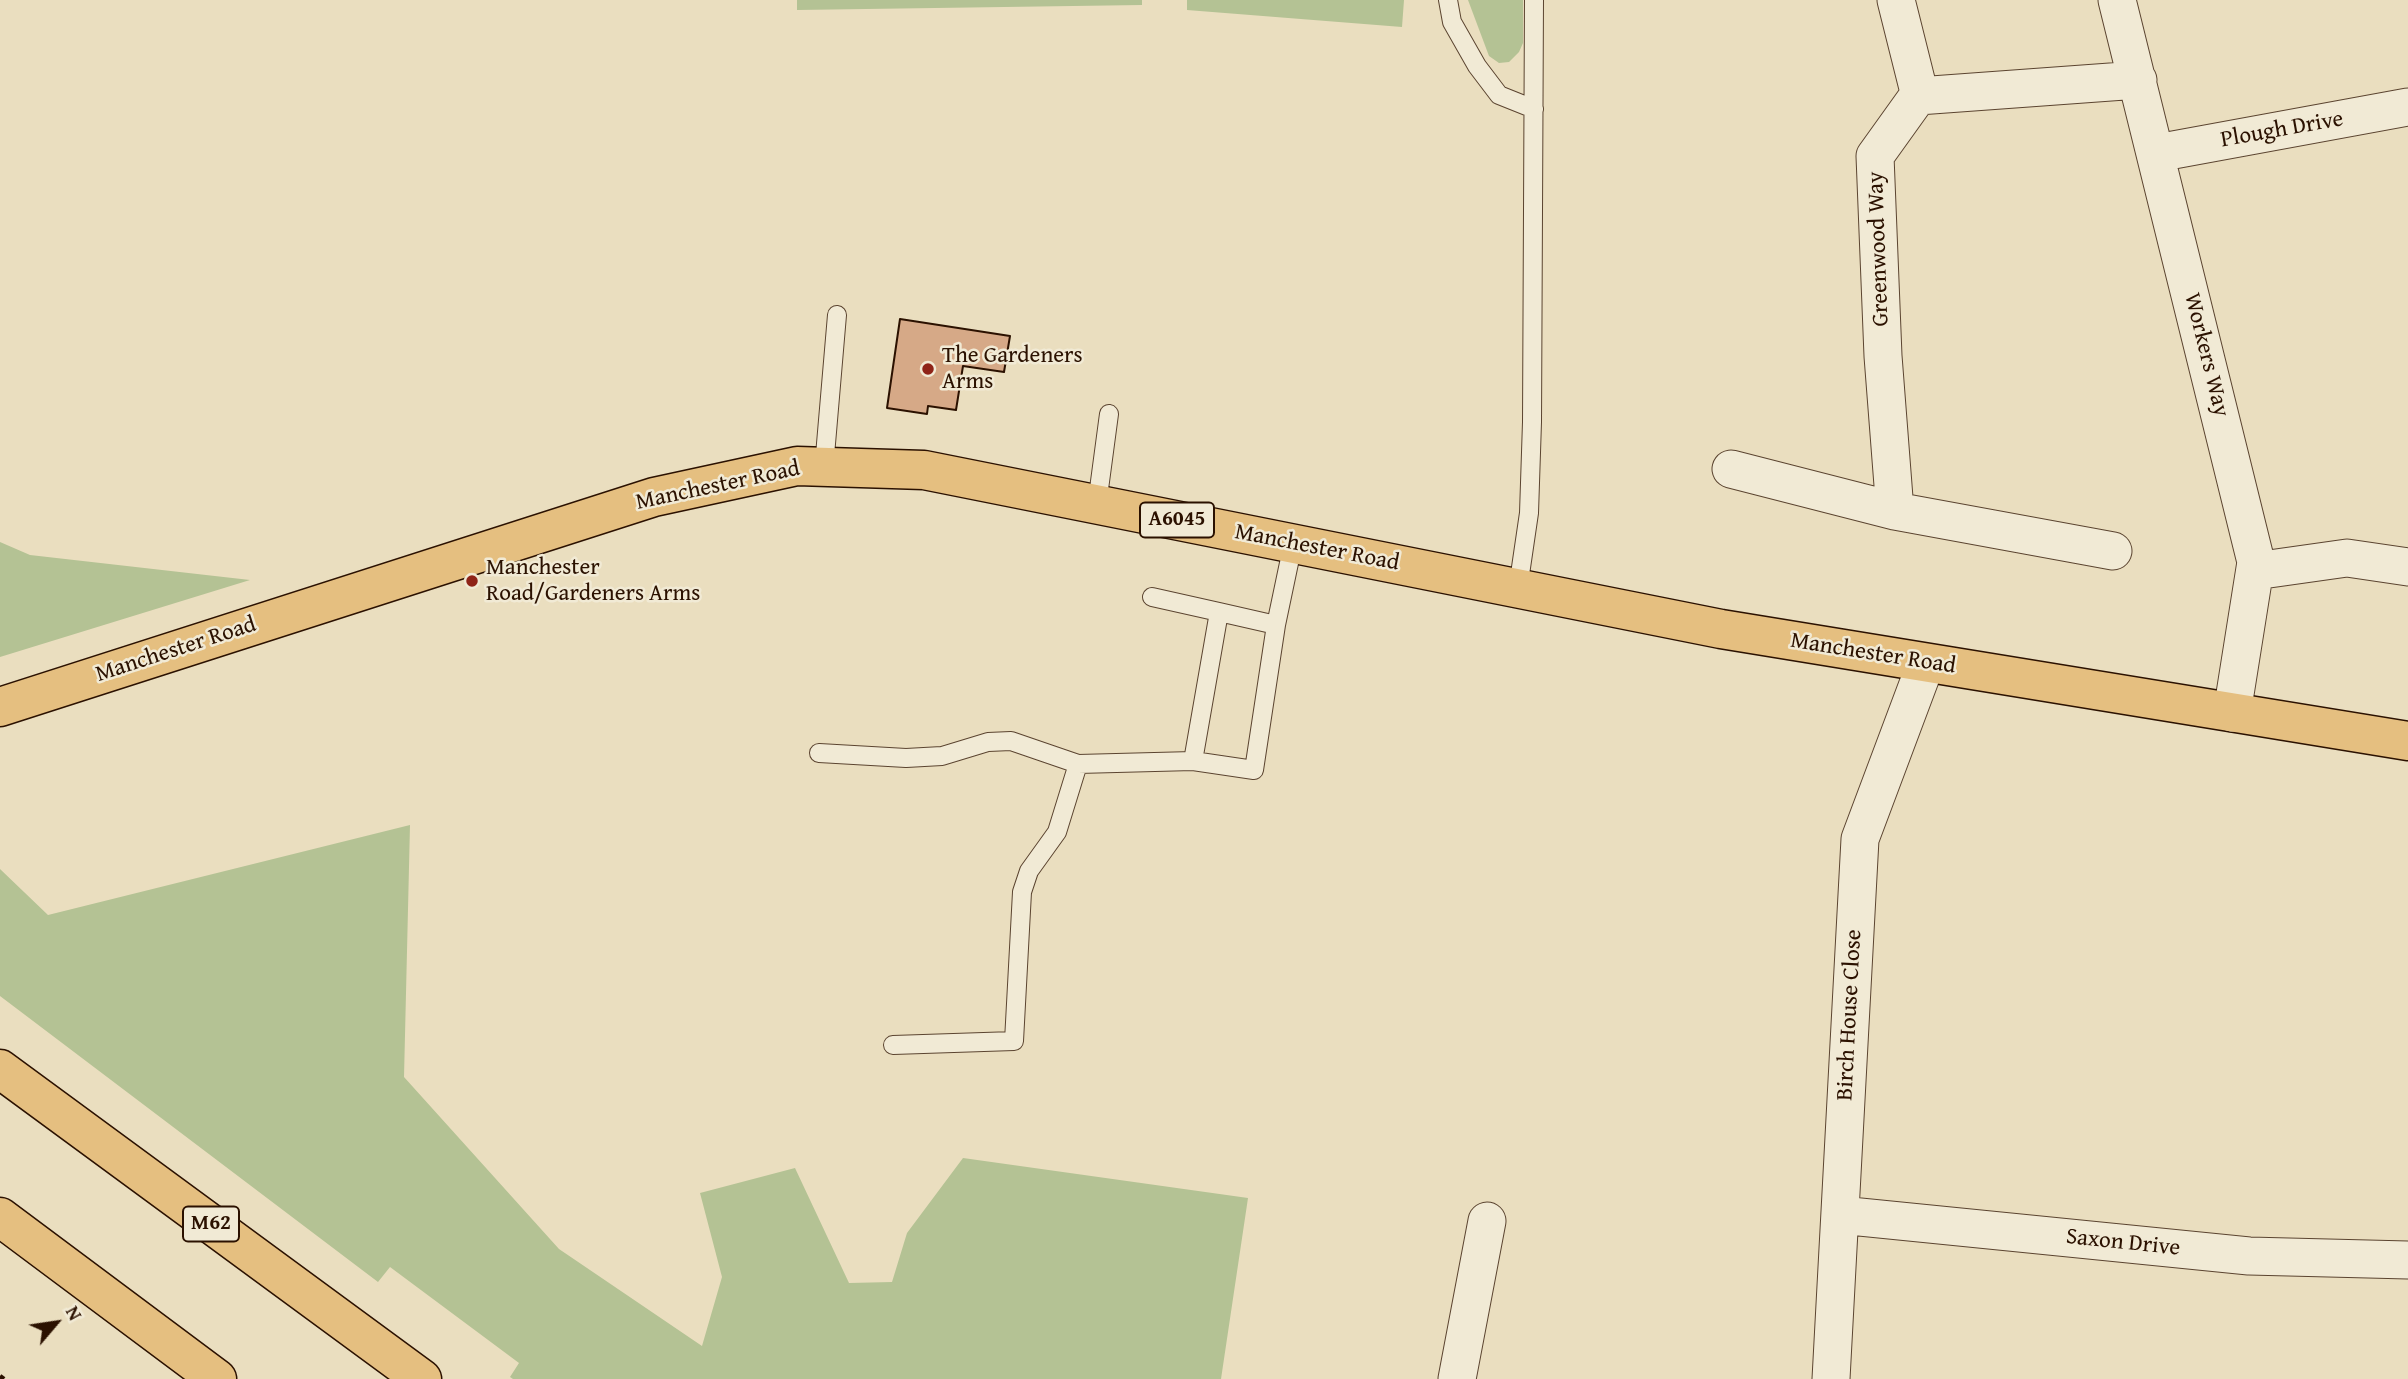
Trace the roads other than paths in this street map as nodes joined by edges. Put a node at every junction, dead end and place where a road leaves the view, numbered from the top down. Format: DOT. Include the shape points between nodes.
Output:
graph roads {
  1 [pos="1448,0"];
  2 [pos="1534,0"];
  3 [pos="1896,0"];
  4 [pos="2117,0"];
  5 [pos="2138,80"];
  6 [pos="1920,96"];
  7 [pos="2408,107"];
  8 [pos="1534,109"];
  9 [pos="2157,153"];
  10 [pos="836,315"];
  11 [pos="1109,414"];
  12 [pos="824,467"];
  13 [pos="1731,469"];
  14 [pos="1097,504"];
  15 [pos="1895,511"];
  16 [pos="1293,544"];
  17 [pos="2113,551"];
  18 [pos="2408,568"];
  19 [pos="2255,571"];
  20 [pos="1518,588"];
  21 [pos="1152,597"];
  22 [pos="1219,612"];
  23 [pos="1276,625"];
  24 [pos="1926,663"];
  25 [pos="0,707"];
  26 [pos="2232,713"];
  27 [pos="2408,741"];
  28 [pos="819,753"];
  29 [pos="1193,761"];
  30 [pos="1077,764"];
  31 [pos="893,1045"];
  32 [pos="0,1069"];
  33 [pos="1840,1215"];
  34 [pos="0,1217"];
  35 [pos="1487,1221"];
  36 [pos="2408,1260"];
  37 [pos="217,1379"];
  38 [pos="422,1379"];
  39 [pos="1457,1379"];
  40 [pos="1831,1379"];
  1 -- 8 [label="lane" via="1458,33 1499,94"];
  2 -- 8 [label="lane"];
  3 -- 6 [label="street"];
  4 -- 5 [label="street, Workers Way"];
  5 -- 6 [label="street"];
  5 -- 9 [label="street, Workers Way"];
  6 -- 15 [label="street, Greenwood Way" via="1875,156"];
  7 -- 9 [label="street, Plough Drive"];
  8 -- 20 [label="lane" via="1529,513"];
  9 -- 19 [label="street, Workers Way"];
  10 -- 12 [label="lane"];
  11 -- 14 [label="lane"];
  12 -- 14 [label="main road, Manchester Road / A6045" via="924,470"];
  12 -- 25 [label="main road, Manchester Road / A6045" via="797,466 654,497"];
  13 -- 15 [label="street"];
  14 -- 16 [label="main road, Manchester Road / A6045"];
  15 -- 17 [label="street"];
  16 -- 20 [label="main road, Manchester Road / A6045"];
  16 -- 23 [label="lane"];
  18 -- 19 [label="street" via="2347,558"];
  19 -- 26 [label="street, Workers Way"];
  20 -- 24 [label="main road, Manchester Road / A6045" via="1721,629"];
  21 -- 22 [label="lane"];
  22 -- 23 [label="lane"];
  22 -- 29 [label="lane"];
  23 -- 29 [label="lane" via="1254,770"];
  24 -- 26 [label="main road, Manchester Road / A6045"];
  24 -- 33 [label="street, Birch House Close" via="1860,839"];
  26 -- 27 [label="main road, Manchester Road / A6045"];
  28 -- 30 [label="lane" via="918,757 1011,741"];
  29 -- 30 [label="lane"];
  30 -- 31 [label="lane" via="1057,832 1029,871 1022,892 1014,1041"];
  32 -- 38 [label="main road, M62"];
  33 -- 36 [label="street, Saxon Drive" via="2249,1256"];
  33 -- 40 [label="street, Birch House Close"];
  34 -- 37 [label="main road"];
  35 -- 39 [label="street"];
}
